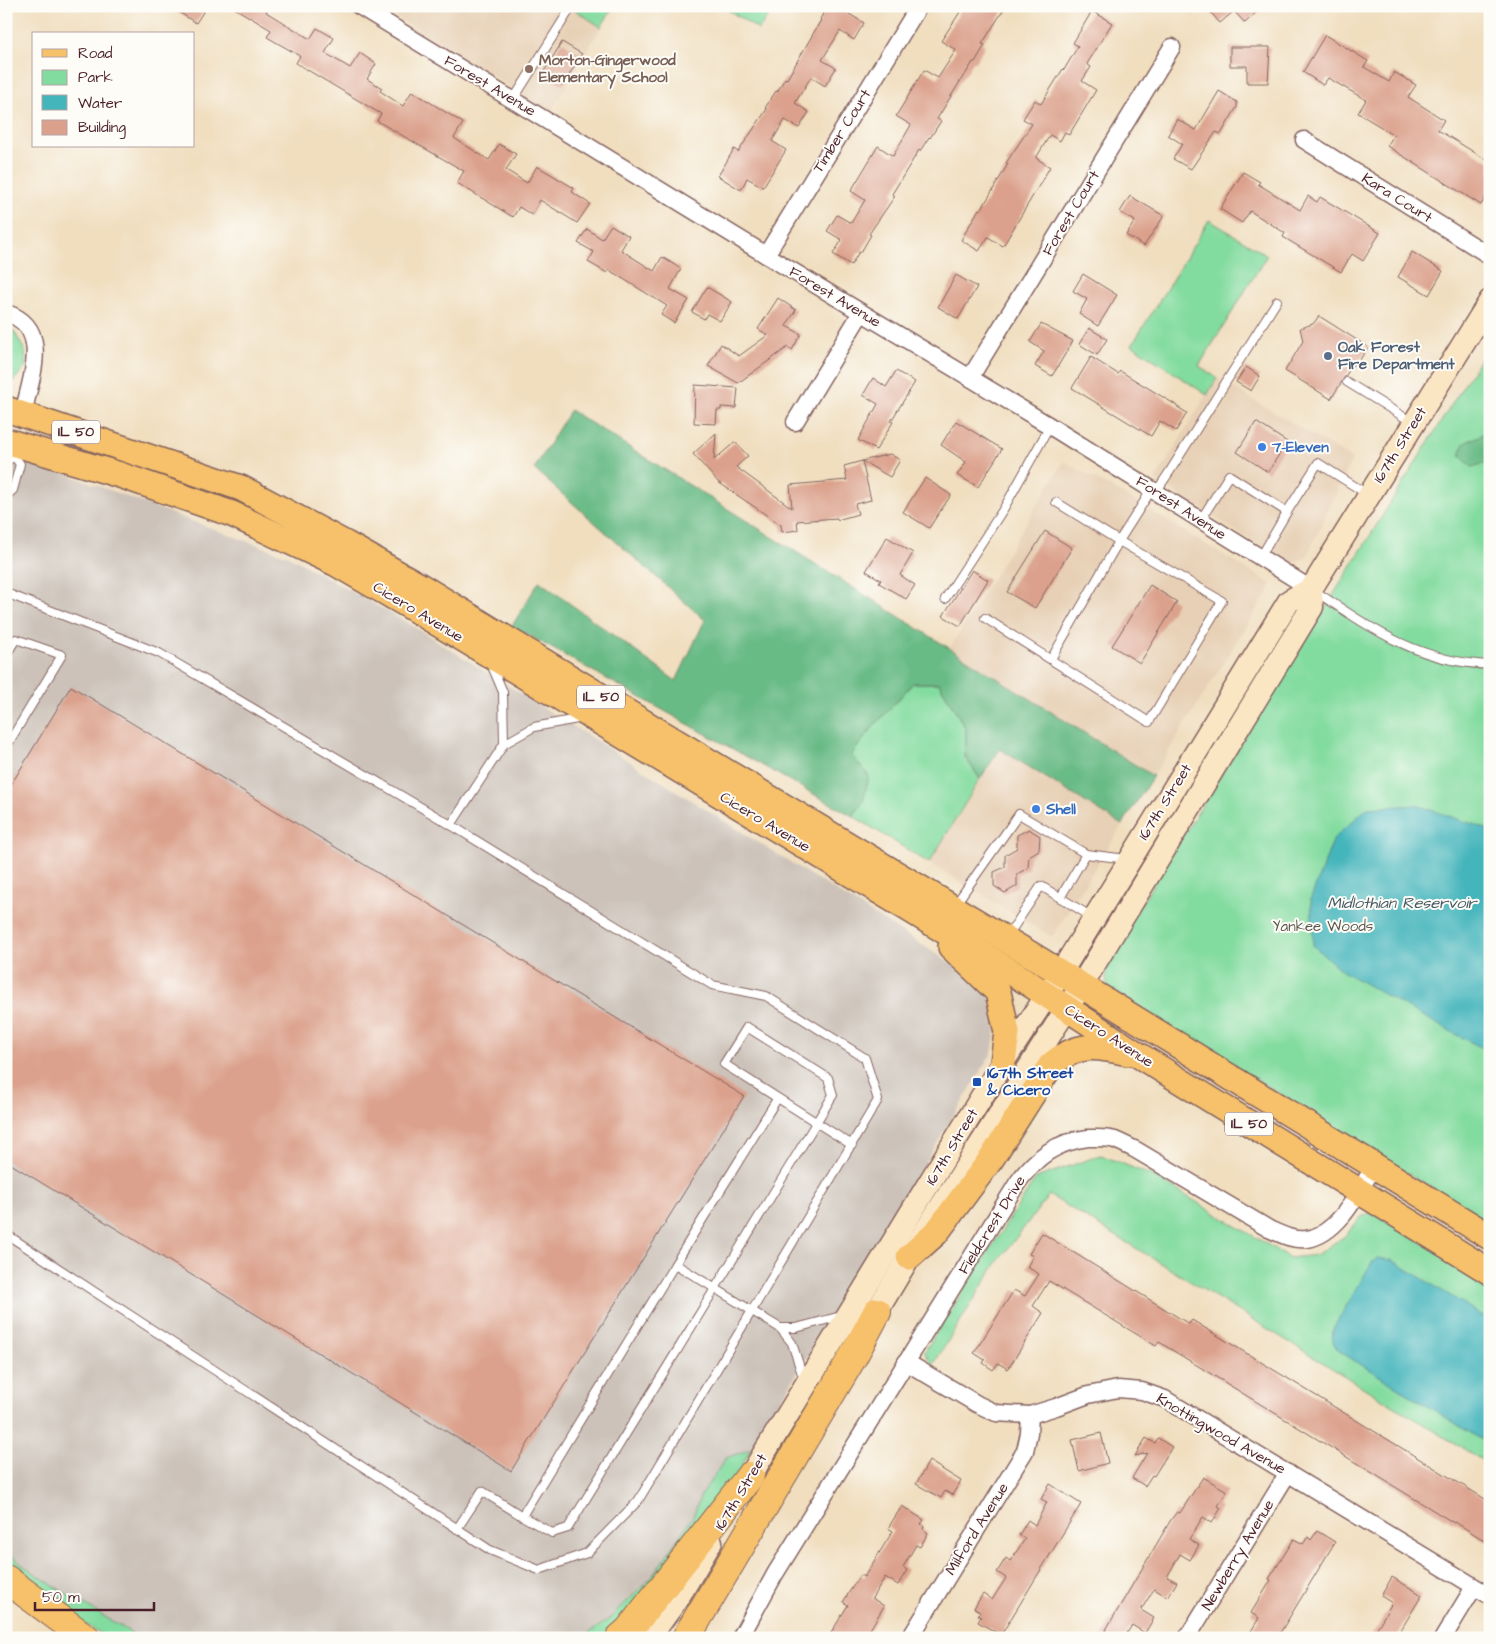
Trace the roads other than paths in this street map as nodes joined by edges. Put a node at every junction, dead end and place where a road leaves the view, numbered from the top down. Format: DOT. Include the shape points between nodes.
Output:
graph roads {
  1 [pos="359,6"];
  2 [pos="572,6"];
  3 [pos="919,6"];
  4 [pos="1172,47"];
  5 [pos="513,100"];
  6 [pos="1304,140"];
  7 [pos="766,255"];
  8 [pos="1490,256"];
  9 [pos="1277,301"];
  10 [pos="1490,302"];
  11 [pos="6,313"];
  12 [pos="861,313"];
  13 [pos="970,378"];
  14 [pos="1347,382"];
  15 [pos="15,411"];
  16 [pos="795,422"];
  17 [pos="1414,424"];
  18 [pos="1050,426"];
  19 [pos="11,451"];
  20 [pos="1154,490"];
  21 [pos="1369,495"];
  22 [pos="6,496"];
  23 [pos="1056,502"];
  24 [pos="1287,512"];
  25 [pos="1200,521"];
  26 [pos="1119,540"];
  27 [pos="1260,558"];
  28 [pos="1311,589"];
  29 [pos="6,593"];
  30 [pos="945,599"];
  31 [pos="986,618"];
  32 [pos="487,653"];
  33 [pos="6,654"];
  34 [pos="1051,660"];
  35 [pos="1490,665"];
  36 [pos="590,717"];
  37 [pos="504,744"];
  38 [pos="6,747"];
  39 [pos="451,825"];
  40 [pos="1086,854"];
  41 [pos="1130,859"];
  42 [pos="1060,898"];
  43 [pos="953,909"];
  44 [pos="917,914"];
  45 [pos="1094,918"];
  46 [pos="1005,939"];
  47 [pos="1060,972"];
  48 [pos="1082,986"];
  49 [pos="1056,1002"];
  50 [pos="1140,1056"];
  51 [pos="1003,1062"];
  52 [pos="777,1099"];
  53 [pos="816,1123"];
  54 [pos="852,1145"];
  55 [pos="1374,1166"];
  56 [pos="1358,1191"];
  57 [pos="6,1234"];
  58 [pos="1490,1237"];
  59 [pos="909,1258"];
  60 [pos="675,1264"];
  61 [pos="1490,1272"];
  62 [pos="716,1289"];
  63 [pos="752,1311"];
  64 [pos="864,1313"];
  65 [pos="780,1328"];
  66 [pos="906,1362"];
  67 [pos="806,1386"];
  68 [pos="1030,1415"];
  69 [pos="1288,1473"];
  70 [pos="750,1476"];
  71 [pos="522,1516"];
  72 [pos="457,1529"];
  73 [pos="6,1579"];
  74 [pos="1474,1587"];
  75 [pos="1490,1596"];
  76 [pos="86,1638"];
  77 [pos="620,1638"];
  78 [pos="649,1638"];
  79 [pos="675,1638"];
  80 [pos="686,1638"];
  81 [pos="740,1638"];
  82 [pos="910,1638"];
  83 [pos="1187,1638"];
  84 [pos="1443,1638"];
  1 -- 5 [label="street, Forest Avenue"];
  2 -- 5 [label="lane"];
  3 -- 7 [label="street, Timber Court"];
  4 -- 13 [label="street, Forest Court"];
  5 -- 7 [label="street, Forest Avenue"];
  6 -- 8 [label="street, Kara Court"];
  7 -- 12 [label="street, Forest Avenue"];
  9 -- 20 [label="lane" via="1169,474"];
  10 -- 17 [label="main road, 167th Street"];
  11 -- 15 [label="street" via="28,326 36,344 35,358"];
  12 -- 13 [label="street, Forest Avenue"];
  12 -- 16 [label="street"];
  13 -- 18 [label="street, Forest Avenue"];
  14 -- 17 [label="lane"];
  15 -- 19 [label="main road"];
  15 -- 43 [label="main road, Cicero Avenue / IL 50" via="241,488 294,515 420,586"];
  17 -- 21 [label="main road, 167th Street"];
  18 -- 20 [label="street, Forest Avenue"];
  18 -- 30 [label="lane" via="1004,508"];
  19 -- 22 [label="lane" via="20,464 13,490"];
  19 -- 32 [label="main road, Cicero Avenue / IL 50" via="120,475 232,514 335,563"];
  20 -- 25 [label="street, Forest Avenue"];
  20 -- 26 [label="lane"];
  21 -- 24 [label="lane" via="1318,463"];
  21 -- 28 [label="main road, 167th Street"];
  23 -- 26 [label="lane"];
  24 -- 25 [label="lane" via="1229,475"];
  24 -- 27 [label="lane"];
  25 -- 27 [label="street, Forest Avenue"];
  26 -- 34 [label="lane"];
  26 -- 34 [label="lane" via="1222,601 1149,722"];
  27 -- 28 [label="street, Forest Avenue"];
  28 -- 35 [label="lane" via="1370,628 1405,646 1437,656"];
  28 -- 41 [label="main road, 167th Street" via="1289,600"];
  28 -- 48 [label="main road, 167th Street" via="1312,607"];
  29 -- 39 [label="lane" via="160,653"];
  31 -- 34 [label="lane"];
  32 -- 36 [label="main road, Cicero Avenue / IL 50"];
  32 -- 37 [label="lane" via="503,692"];
  33 -- 38 [label="lane" via="16,639 62,655"];
  36 -- 37 [label="lane" via="534,727"];
  36 -- 44 [label="main road, Cicero Avenue / IL 50"];
  37 -- 39 [label="lane"];
  39 -- 54 [label="lane" via="712,985 766,996 865,1058 878,1100"];
  40 -- 41 [label="lane"];
  40 -- 42 [label="lane"];
  40 -- 43 [label="lane" via="1019,814"];
  41 -- 45 [label="main road, 167th Street"];
  42 -- 45 [label="lane"];
  42 -- 46 [label="lane" via="1042,886"];
  43 -- 46 [label="main road, Cicero Avenue / IL 50"];
  44 -- 49 [label="main road, Cicero Avenue / IL 50"];
  44 -- 51 [label="main road" via="998,992 1007,1032"];
  45 -- 47 [label="main road, 167th Street"];
  46 -- 47 [label="main road, Cicero Avenue / IL 50"];
  47 -- 48 [label="main road, Cicero Avenue / IL 50"];
  47 -- 49 [label="main road, 167th Street"];
  48 -- 49 [label="main road, 167th Street"];
  48 -- 55 [label="main road, Cicero Avenue / IL 50"];
  49 -- 50 [label="main road, Cicero Avenue / IL 50"];
  49 -- 51 [label="main road, 167th Street"];
  49 -- 59 [label="main road, 167th Street"];
  50 -- 56 [label="main road, Cicero Avenue / IL 50"];
  50 -- 59 [label="main road" via="1100,1047 1084,1047 1060,1057 1051,1065 991,1159 936,1233"];
  51 -- 64 [label="main road, 167th Street"];
  52 -- 53 [label="lane"];
  52 -- 53 [label="lane" via="724,1064 747,1027 828,1078 833,1095"];
  52 -- 60 [label="lane"];
  53 -- 54 [label="lane"];
  53 -- 62 [label="lane"];
  54 -- 63 [label="lane"];
  55 -- 56 [label="street, Fieldcrest Drive"];
  55 -- 58 [label="main road, Cicero Avenue / IL 50"];
  56 -- 61 [label="main road, Cicero Avenue / IL 50"];
  56 -- 66 [label="street, Fieldcrest Drive" via="1341,1218 1326,1232 1306,1239 1288,1237 1114,1140 1079,1139 1056,1146 1038,1158 1018,1182"];
  57 -- 72 [label="lane"];
  59 -- 64 [label="main road, 167th Street"];
  60 -- 62 [label="lane"];
  60 -- 71 [label="lane"];
  62 -- 63 [label="lane"];
  62 -- 71 [label="lane" via="568,1528 552,1533"];
  63 -- 65 [label="lane"];
  63 -- 72 [label="lane" via="638,1501 586,1553 539,1570 490,1550"];
  64 -- 65 [label="lane" via="796,1328"];
  64 -- 67 [label="main road, 167th Street"];
  64 -- 79 [label="main road, 167th Street" via="768,1488 695,1611"];
  64 -- 80 [label="highway" via="854,1355"];
  65 -- 67 [label="lane" via="792,1343"];
  66 -- 68 [label="street, Knottingwood Avenue" via="977,1404 996,1412"];
  66 -- 81 [label="street, Fieldcrest Drive" via="775,1574"];
  67 -- 70 [label="main road, 167th Street"];
  68 -- 69 [label="street, Knottingwood Avenue" via="1088,1395 1118,1389 1142,1391 1164,1399"];
  68 -- 82 [label="street, Milford Avenue" via="1025,1451"];
  69 -- 74 [label="street, Knottingwood Avenue"];
  69 -- 83 [label="street, Newberry Avenue"];
  70 -- 77 [label="highway"];
  70 -- 78 [label="main road, 167th Street" via="677,1599"];
  71 -- 72 [label="lane" via="482,1491"];
  73 -- 76 [label="highway"];
  74 -- 75 [label="street, Knottingwood Avenue"];
  74 -- 84 [label="street"];
}
